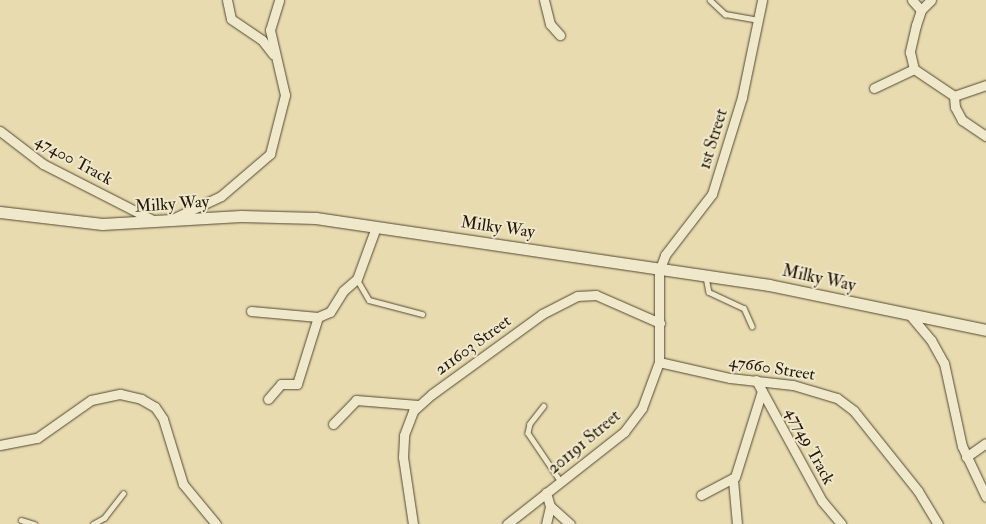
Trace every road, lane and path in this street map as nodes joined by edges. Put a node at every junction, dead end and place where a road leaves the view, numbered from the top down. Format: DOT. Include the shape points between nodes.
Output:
graph roads {
  1 [pos="279,0"];
  2 [pos="544,0"];
  3 [pos="710,0"];
  4 [pos="762,0"];
  5 [pos="912,0"];
  6 [pos="931,0"];
  7 [pos="228,2"];
  8 [pos="921,10"];
  9 [pos="758,20"];
  10 [pos="560,35"];
  11 [pos="276,58"];
  12 [pos="914,69"];
  13 [pos="986,85"];
  14 [pos="874,88"];
  15 [pos="954,96"];
  16 [pos="0,131"];
  17 [pos="986,136"];
  18 [pos="0,212"];
  19 [pos="163,222"];
  20 [pos="376,227"];
  21 [pos="659,271"];
  22 [pos="706,277"];
  23 [pos="357,279"];
  24 [pos="251,311"];
  25 [pos="422,314"];
  26 [pos="910,316"];
  27 [pos="318,317"];
  28 [pos="660,324"];
  29 [pos="752,326"];
  30 [pos="986,330"];
  31 [pos="659,362"];
  32 [pos="756,380"];
  33 [pos="762,391"];
  34 [pos="268,399"];
  35 [pos="418,405"];
  36 [pos="544,406"];
  37 [pos="333,424"];
  38 [pos="986,442"];
  39 [pos="0,445"];
  40 [pos="966,457"];
  41 [pos="733,480"];
  42 [pos="561,482"];
  43 [pos="546,493"];
  44 [pos="123,494"];
  45 [pos="701,495"];
  46 [pos="986,497"];
  47 [pos="550,506"];
  48 [pos="21,520"];
  49 [pos="34,524"];
  50 [pos="93,524"];
  51 [pos="216,524"];
  52 [pos="413,524"];
  53 [pos="507,524"];
  54 [pos="546,524"];
  55 [pos="570,524"];
  56 [pos="737,524"];
  57 [pos="841,524"];
  58 [pos="938,524"];
  1 -- 11 [label="street" via="270,30"];
  2 -- 10 [label="street" via="550,24"];
  3 -- 9 [label="lane" via="725,14"];
  4 -- 9 [label="street, 1st Street"];
  5 -- 8 [label="street"];
  6 -- 8 [label="street"];
  7 -- 11 [label="street" via="231,19 262,40"];
  8 -- 12 [label="street" via="911,46"];
  9 -- 21 [label="street, 1st Street" via="735,126 712,194 665,254"];
  11 -- 19 [label="street" via="283,80 284,106 268,158 221,196"];
  12 -- 14 [label="street"];
  12 -- 15 [label="street"];
  13 -- 15 [label="street"];
  15 -- 17 [label="street" via="955,107 962,120"];
  16 -- 19 [label="street, 47400 Track" via="43,164"];
  18 -- 19 [label="street, Milky Way" via="64,222"];
  19 -- 20 [label="street, Milky Way" via="241,216 309,218"];
  20 -- 21 [label="street, Milky Way"];
  20 -- 23 [label="street"];
  21 -- 22 [label="street, Milky Way"];
  21 -- 28 [label="street, 201191 Street"];
  22 -- 26 [label="street, Milky Way" via="808,292"];
  22 -- 29 [label="lane" via="709,292 744,308"];
  23 -- 25 [label="lane" via="369,300"];
  23 -- 27 [label="street" via="343,291 330,312"];
  24 -- 27 [label="street"];
  26 -- 30 [label="street, Milky Way"];
  26 -- 40 [label="street" via="931,340 944,363"];
  27 -- 34 [label="street" via="297,384 281,384"];
  28 -- 31 [label="street, 201191 Street"];
  28 -- 35 [label="street, 211603 Street" via="596,295 577,296 542,314"];
  31 -- 32 [label="street, 47660 Street" via="730,378"];
  31 -- 42 [label="street, 201191 Street" via="642,408 631,425"];
  32 -- 33 [label="street, 47749 Track"];
  32 -- 58 [label="street, 47660 Street" via="826,393 845,403 918,491"];
  33 -- 41 [label="street"];
  33 -- 57 [label="street, 47749 Track" via="822,501"];
  35 -- 37 [label="street" via="356,400"];
  35 -- 52 [label="street, 211603 Street" via="409,418 402,447"];
  36 -- 42 [label="lane" via="530,424 528,433"];
  38 -- 40 [label="street"];
  39 -- 51 [label="street" via="37,438 91,400 120,394 141,399 155,407 163,419 183,484"];
  40 -- 46 [label="street"];
  41 -- 45 [label="street"];
  41 -- 56 [label="street"];
  42 -- 43 [label="street, 201191 Street"];
  43 -- 47 [label="street"];
  43 -- 53 [label="street, 201191 Street"];
  44 -- 50 [label="lane" via="104,518"];
  47 -- 54 [label="street"];
  47 -- 55 [label="street"];
  48 -- 49 [label="lane"];
}
